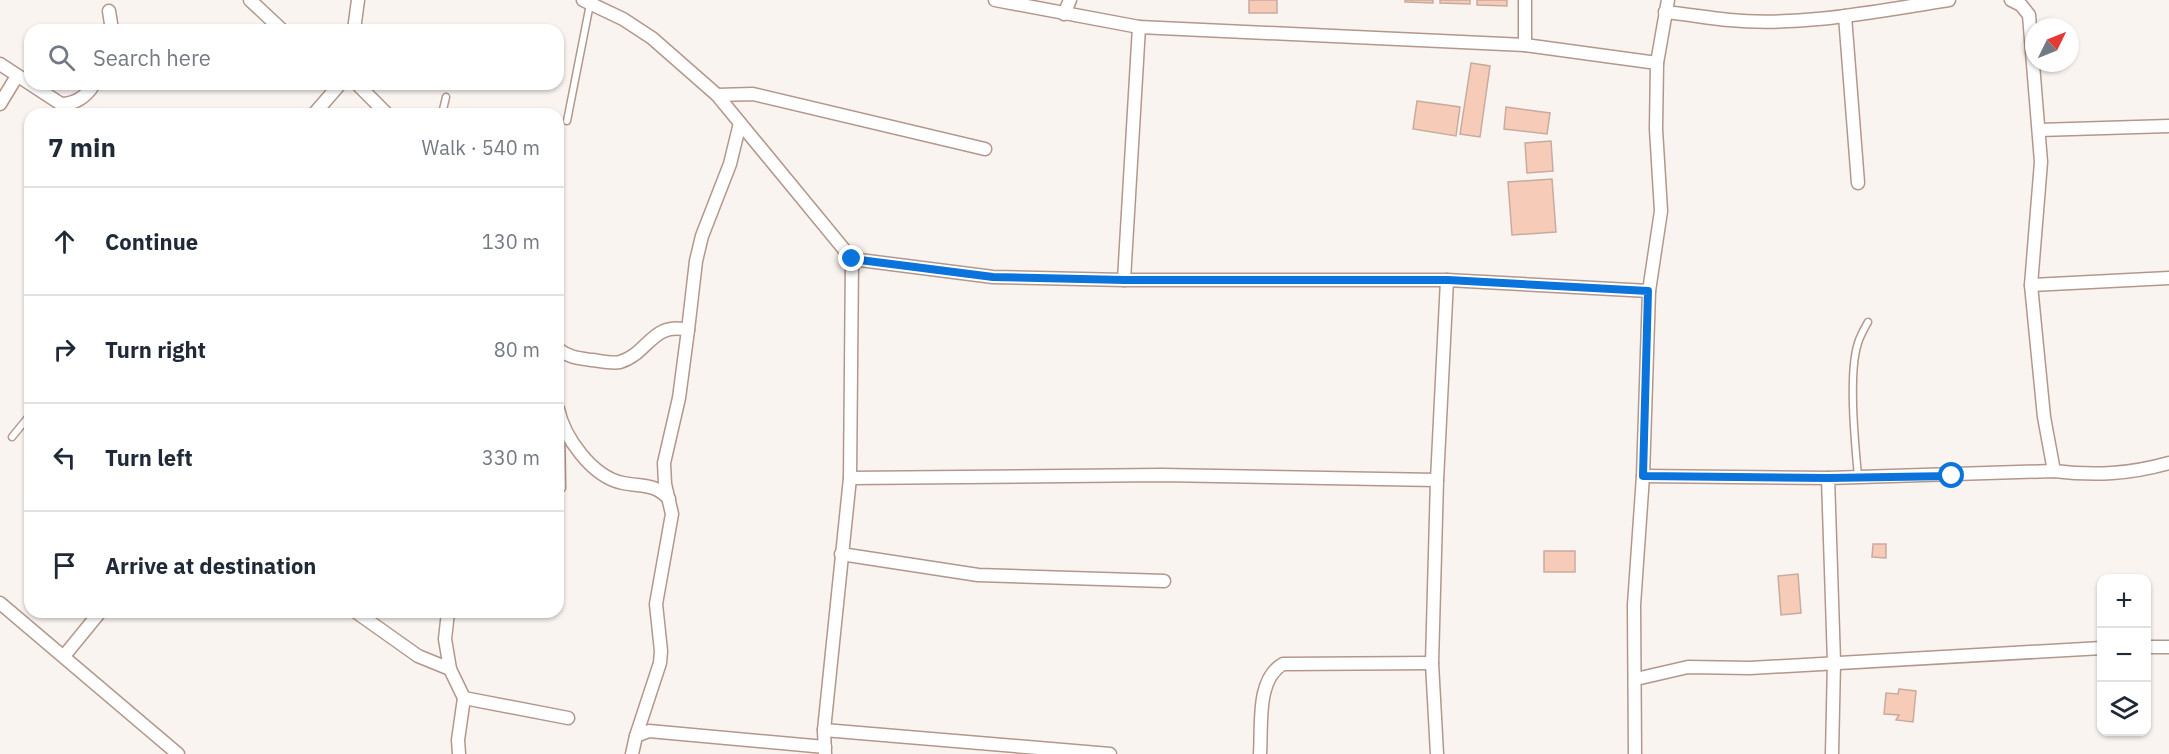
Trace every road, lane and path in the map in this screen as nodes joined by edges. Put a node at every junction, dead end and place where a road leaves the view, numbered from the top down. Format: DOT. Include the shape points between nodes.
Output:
graph roads {
  1 [pos="250,0"];
  2 [pos="358,0"];
  3 [pos="995,0"];
  4 [pos="1070,0"];
  5 [pos="1525,0"];
  6 [pos="1949,0"];
  7 [pos="2011,0"];
  8 [pos="588,1"];
  9 [pos="1666,6"];
  10 [pos="109,11"];
  11 [pos="1064,14"];
  12 [pos="1845,16"];
  13 [pos="111,24"];
  14 [pos="276,24"];
  15 [pos="355,24"];
  16 [pos="1139,27"];
  17 [pos="1525,45"];
  18 [pos="1657,63"];
  19 [pos="0,64"];
  20 [pos="17,76"];
  21 [pos="24,81"];
  22 [pos="38,90"];
  23 [pos="90,90"];
  24 [pos="335,90"];
  25 [pos="363,90"];
  26 [pos="717,95"];
  27 [pos="446,97"];
  28 [pos="0,104"];
  29 [pos="68,108"];
  30 [pos="71,108"];
  31 [pos="319,108"];
  32 [pos="381,108"];
  33 [pos="443,108"];
  34 [pos="567,121"];
  35 [pos="740,123"];
  36 [pos="2169,126"];
  37 [pos="2039,130"];
  38 [pos="985,149"];
  39 [pos="1858,183"];
  40 [pos="852,259"];
  41 [pos="2169,278"];
  42 [pos="1125,280"];
  43 [pos="1448,280"];
  44 [pos="2031,285"];
  45 [pos="1648,291"];
  46 [pos="1868,322"];
  47 [pos="688,330"];
  48 [pos="564,353"];
  49 [pos="24,422"];
  50 [pos="564,423"];
  51 [pos="12,437"];
  52 [pos="2169,464"];
  53 [pos="2054,471"];
  54 [pos="1643,476"];
  55 [pos="1858,476"];
  56 [pos="850,477"];
  57 [pos="1828,478"];
  58 [pos="1437,480"];
  59 [pos="670,500"];
  60 [pos="841,554"];
  61 [pos="1164,581"];
  62 [pos="0,603"];
  63 [pos="95,618"];
  64 [pos="364,618"];
  65 [pos="447,618"];
  66 [pos="2151,647"];
  67 [pos="2169,647"];
  68 [pos="2097,648"];
  69 [pos="64,656"];
  70 [pos="1834,662"];
  71 [pos="1432,663"];
  72 [pos="450,669"];
  73 [pos="1636,679"];
  74 [pos="464,698"];
  75 [pos="568,718"];
  76 [pos="824,730"];
  77 [pos="636,735"];
  78 [pos="825,750"];
  79 [pos="178,754"];
  80 [pos="459,754"];
  81 [pos="632,754"];
  82 [pos="1110,754"];
  83 [pos="1260,754"];
  84 [pos="1437,754"];
  85 [pos="1635,754"];
  86 [pos="1832,754"];
  1 -- 14 [label="street"];
  2 -- 15 [label="street"];
  3 -- 11 [label="street"];
  4 -- 11 [label="street"];
  5 -- 17 [label="street"];
  6 -- 12 [label="street"];
  7 -- 37 [label="street" via="2022,5 2029,15"];
  8 -- 26 [label="street" via="652,38"];
  8 -- 34 [label="lane"];
  9 -- 12 [label="street" via="1731,20"];
  9 -- 18 [label="street"];
  10 -- 13 [label="street"];
  11 -- 16 [label="street"];
  12 -- 39 [label="street"];
  16 -- 17 [label="street"];
  16 -- 42 [label="street"];
  17 -- 18 [label="street"];
  18 -- 45 [label="street" via="1661,211"];
  19 -- 20 [label="street"];
  20 -- 21 [label="street"];
  20 -- 28 [label="street"];
  22 -- 29 [label="street"];
  23 -- 30 [label="street"];
  24 -- 31 [label="street"];
  25 -- 32 [label="street"];
  26 -- 35 [label="street"];
  26 -- 38 [label="street" via="753,94"];
  27 -- 33 [label="lane"];
  35 -- 40 [label="street"];
  35 -- 47 [label="street" via="730,164 702,236"];
  36 -- 37 [label="street"];
  37 -- 44 [label="street" via="2041,162"];
  40 -- 42 [label="street" via="993,277"];
  40 -- 56 [label="street"];
  41 -- 44 [label="street"];
  42 -- 43 [label="street"];
  43 -- 45 [label="street"];
  43 -- 58 [label="street"];
  44 -- 53 [label="street" via="2044,417"];
  45 -- 54 [label="street"];
  46 -- 55 [label="lane" via="1857,345 1855,370"];
  47 -- 48 [label="street" via="674,327 651,338 619,363"];
  47 -- 59 [label="street" via="679,398 664,463"];
  49 -- 51 [label="lane"];
  50 -- 59 [label="street" via="579,451 606,477 653,486"];
  52 -- 53 [label="street" via="2132,473 2087,475"];
  53 -- 55 [label="street"];
  54 -- 57 [label="street"];
  54 -- 73 [label="street" via="1634,605"];
  55 -- 57 [label="street"];
  56 -- 58 [label="street"];
  56 -- 60 [label="street"];
  57 -- 70 [label="street"];
  58 -- 71 [label="street"];
  59 -- 77 [label="street" via="672,514 656,604 662,651"];
  60 -- 61 [label="street" via="978,575"];
  60 -- 76 [label="street"];
  62 -- 69 [label="street"];
  63 -- 69 [label="street"];
  64 -- 72 [label="street" via="403,647"];
  65 -- 72 [label="street" via="445,639"];
  66 -- 67 [label="street"];
  68 -- 70 [label="street"];
  69 -- 79 [label="street"];
  70 -- 73 [label="street" via="1750,668 1688,667"];
  70 -- 86 [label="street"];
  71 -- 83 [label="street" via="1283,664 1272,670 1265,684"];
  71 -- 84 [label="street"];
  72 -- 74 [label="street"];
  73 -- 85 [label="street"];
  74 -- 75 [label="street"];
  74 -- 80 [label="street"];
  76 -- 78 [label="street"];
  76 -- 82 [label="street"];
  77 -- 78 [label="street" via="650,731"];
  77 -- 81 [label="street"];
}
